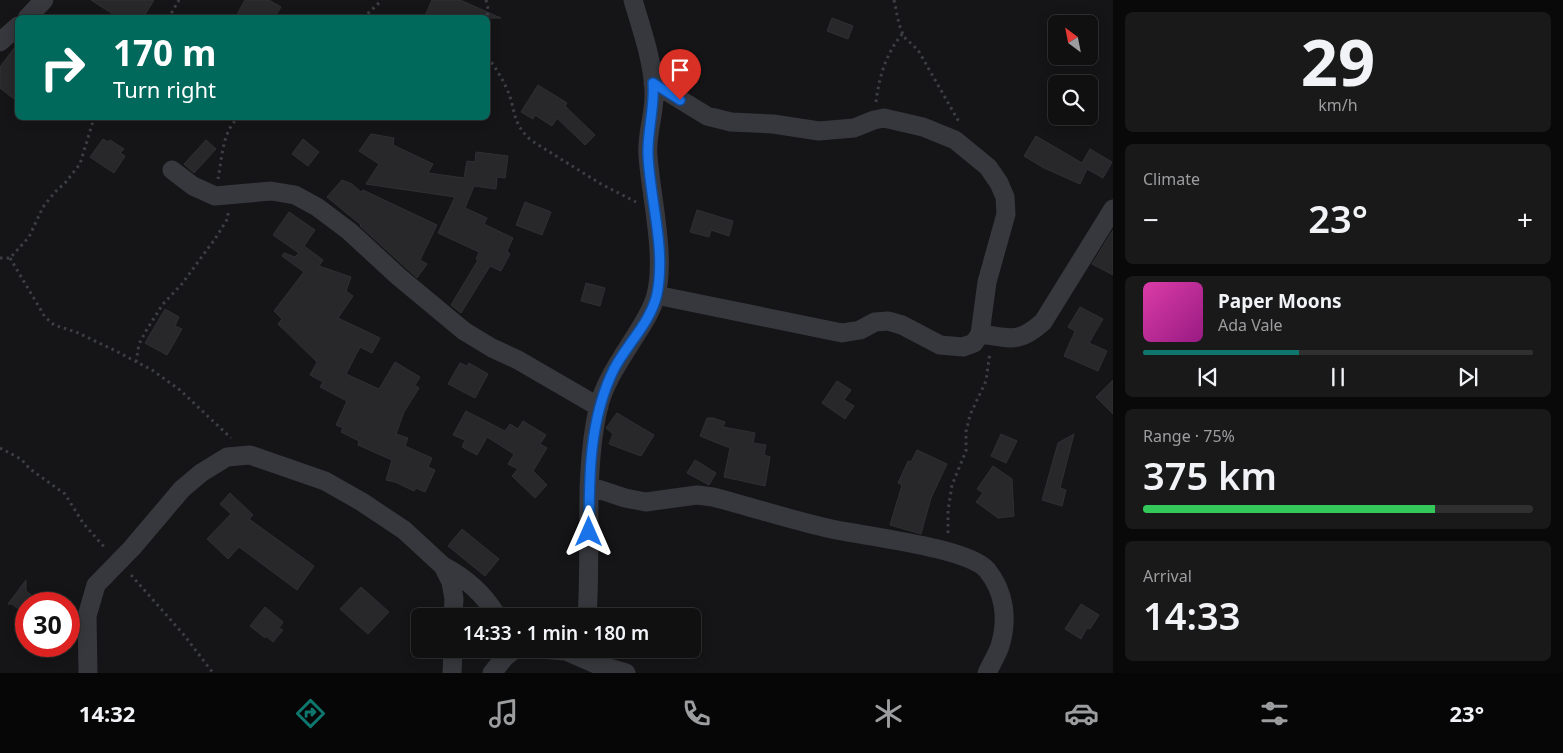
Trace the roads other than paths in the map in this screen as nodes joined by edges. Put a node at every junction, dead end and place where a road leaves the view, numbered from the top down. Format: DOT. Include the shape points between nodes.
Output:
graph roads {
  1 [pos="44,0"];
  2 [pos="633,0"];
  3 [pos="30,15"];
  4 [pos="15,29"];
  5 [pos="0,42"];
  6 [pos="653,83"];
  7 [pos="172,170"];
  8 [pos="1111,217"];
  9 [pos="656,295"];
  10 [pos="986,335"];
  11 [pos="599,407"];
  12 [pos="589,486"];
  13 [pos="443,566"];
  14 [pos="453,608"];
  15 [pos="491,608"];
  16 [pos="588,608"];
  17 [pos="453,658"];
  18 [pos="504,658"];
  19 [pos="584,658"];
  20 [pos="88,673"];
  21 [pos="452,673"];
  22 [pos="492,673"];
  23 [pos="626,673"];
  24 [pos="987,673"];
  1 -- 3 [label="street"];
  2 -- 6 [label="street"];
  4 -- 5 [label="street"];
  6 -- 9 [label="street" via="648,153 660,262"];
  6 -- 10 [label="street" via="707,116 732,122 819,131 854,128 884,118 923,127 955,140 988,167 1005,197 1006,214 988,282"];
  7 -- 11 [label="street" via="194,186 222,196 271,191 295,195 349,231 464,331"];
  8 -- 10 [label="street" via="1043,322 1018,339"];
  9 -- 10 [label="street" via="842,333 888,321 940,344 963,347"];
  9 -- 11 [label="street" via="646,319 614,369"];
  11 -- 12 [label="street"];
  12 -- 16 [label="street"];
  12 -- 24 [label="street" via="646,502 697,495 713,497 825,528 947,551 972,560 986,570 999,590 1005,614 1000,646"];
  13 -- 14 [label="street" via="451,582"];
  13 -- 15 [label="street" via="478,590"];
  13 -- 20 [label="street" via="404,530 325,481 250,455 228,457 182,489 96,586 87,616"];
  17 -- 21 [label="street"];
  18 -- 22 [label="street"];
  19 -- 23 [label="street"];
}
